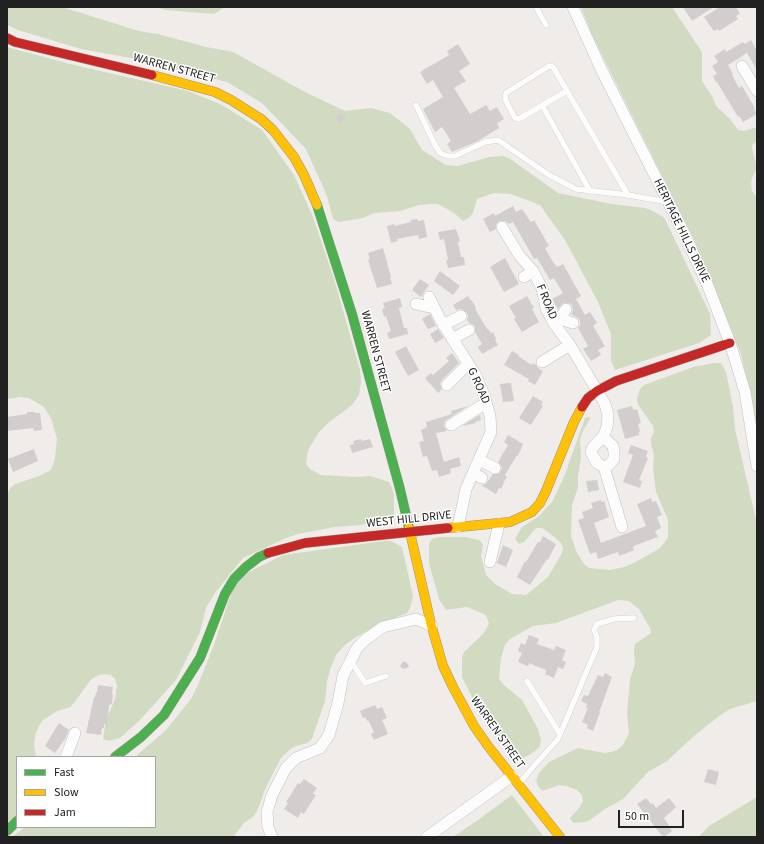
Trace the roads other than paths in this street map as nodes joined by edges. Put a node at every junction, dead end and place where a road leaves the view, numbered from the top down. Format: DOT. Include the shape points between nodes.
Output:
graph roads {
  1 [pos="536,7"];
  2 [pos="573,7"];
  3 [pos="546,25"];
  4 [pos="7,38"];
  5 [pos="742,66"];
  6 [pos="567,91"];
  7 [pos="757,92"];
  8 [pos="416,105"];
  9 [pos="542,105"];
  10 [pos="590,191"];
  11 [pos="628,195"];
  12 [pos="668,202"];
  13 [pos="508,231"];
  14 [pos="429,297"];
  15 [pos="416,304"];
  16 [pos="434,308"];
  17 [pos="566,308"];
  18 [pos="461,316"];
  19 [pos="556,320"];
  20 [pos="573,322"];
  21 [pos="443,325"];
  22 [pos="469,330"];
  23 [pos="452,339"];
  24 [pos="730,343"];
  25 [pos="570,345"];
  26 [pos="542,362"];
  27 [pos="468,364"];
  28 [pos="447,385"];
  29 [pos="597,390"];
  30 [pos="486,403"];
  31 [pos="451,426"];
  32 [pos="603,437"];
  33 [pos="479,460"];
  34 [pos="757,466"];
  35 [pos="604,467"];
  36 [pos="495,468"];
  37 [pos="499,524"];
  38 [pos="458,527"];
  39 [pos="622,527"];
  40 [pos="411,531"];
  41 [pos="490,562"];
  42 [pos="634,618"];
  43 [pos="432,626"];
  44 [pos="351,661"];
  45 [pos="386,676"];
  46 [pos="527,681"];
  47 [pos="75,733"];
  48 [pos="560,734"];
  49 [pos="66,756"];
  50 [pos="116,756"];
  51 [pos="515,780"];
  52 [pos="16,822"];
  53 [pos="7,831"];
  54 [pos="272,837"];
  55 [pos="426,837"];
  56 [pos="560,837"];
  1 -- 3 [label="lane"];
  2 -- 12 [label="street, HERITAGE HILLS DRIVE" via="615,98"];
  4 -- 40 [label="street, WARREN STREET" via="215,92 261,119 284,143 313,194 338,266"];
  5 -- 7 [label="street"];
  6 -- 9 [label="lane"];
  6 -- 9 [label="lane" via="554,67 549,66 506,93 505,99 515,118 519,119"];
  6 -- 11 [label="lane"];
  8 -- 10 [label="lane" via="440,153 456,156 485,142 498,140 549,175 576,189"];
  9 -- 10 [label="lane"];
  10 -- 11 [label="lane"];
  11 -- 12 [label="lane"];
  12 -- 24 [label="street, HERITAGE HILLS DRIVE" via="705,279"];
  13 -- 19 [label="street, F ROAD" via="516,256 528,274 542,288 546,308"];
  14 -- 16 [label="street, G ROAD"];
  15 -- 16 [label="street"];
  16 -- 21 [label="street, G ROAD"];
  17 -- 19 [label="street"];
  18 -- 21 [label="street"];
  19 -- 20 [label="street"];
  19 -- 25 [label="street, F ROAD"];
  21 -- 23 [label="street, G ROAD"];
  22 -- 23 [label="street"];
  23 -- 27 [label="street, G ROAD"];
  24 -- 29 [label="street, WEST HILL DRIVE" via="616,381"];
  24 -- 34 [label="street, HERITAGE HILLS DRIVE" via="745,392"];
  25 -- 26 [label="street"];
  25 -- 29 [label="street, F ROAD" via="583,358"];
  27 -- 28 [label="street"];
  27 -- 30 [label="street, G ROAD"];
  29 -- 32 [label="street, F ROAD" via="606,404 608,415"];
  29 -- 37 [label="street, WEST HILL DRIVE" via="580,409 540,503 522,518"];
  30 -- 31 [label="street"];
  30 -- 33 [label="street, G ROAD" via="491,432"];
  32 -- 35 [label="street" via="613,446 614,452 614,459"];
  32 -- 35 [label="street" via="591,452 597,463"];
  33 -- 36 [label="street"];
  33 -- 38 [label="street, G ROAD" via="478,476 466,489"];
  35 -- 39 [label="street"];
  37 -- 38 [label="street, WEST HILL DRIVE"];
  37 -- 41 [label="street"];
  38 -- 40 [label="street, WEST HILL DRIVE"];
  40 -- 43 [label="street, WARREN STREET"];
  40 -- 50 [label="street, WEST HILL DRIVE" via="288,546 259,557 234,579 225,594 200,658 164,715"];
  42 -- 48 [label="lane" via="614,618 597,624 594,630 597,647"];
  43 -- 44 [label="street" via="416,620 382,628 357,648"];
  43 -- 51 [label="street, WARREN STREET" via="444,666 463,708"];
  44 -- 45 [label="lane" via="365,683"];
  44 -- 54 [label="street" via="342,676 338,704 329,735 320,748 296,758 286,768 272,795 267,812"];
  46 -- 48 [label="lane"];
  47 -- 49 [label="street"];
  48 -- 51 [label="lane" via="558,739"];
  51 -- 55 [label="street"];
  51 -- 56 [label="street, WARREN STREET"];
  52 -- 53 [label="street"];
}
